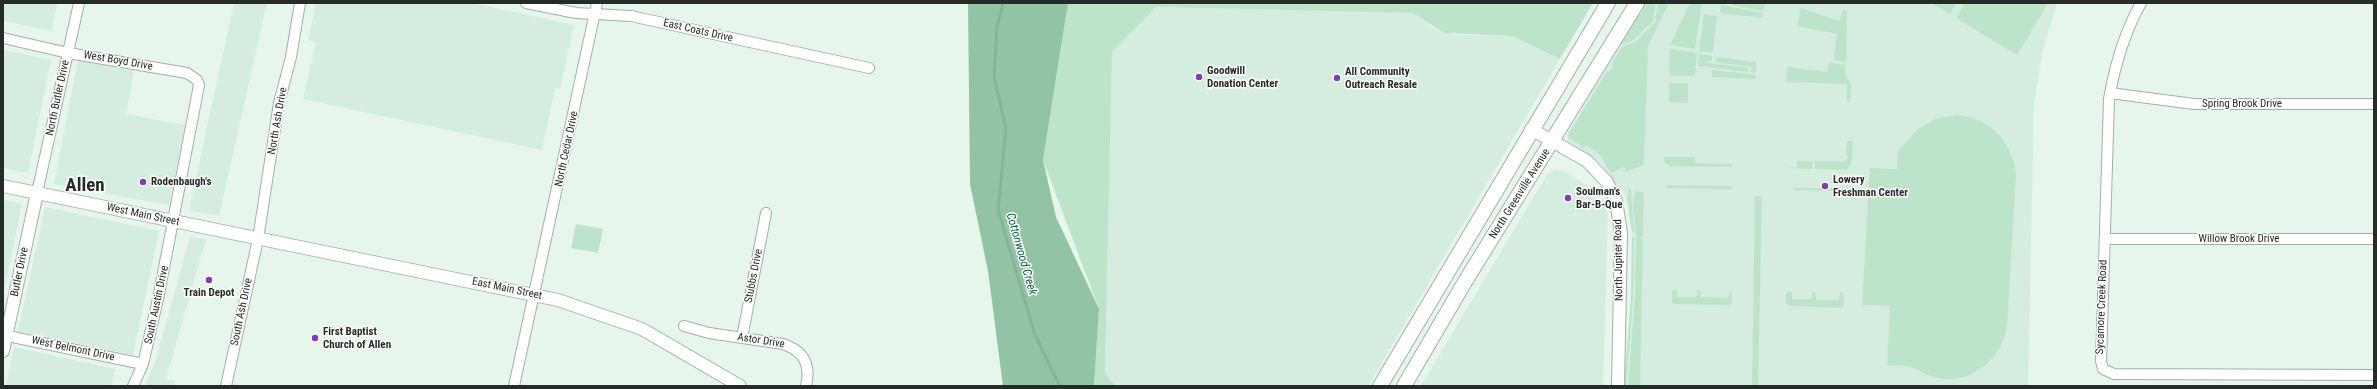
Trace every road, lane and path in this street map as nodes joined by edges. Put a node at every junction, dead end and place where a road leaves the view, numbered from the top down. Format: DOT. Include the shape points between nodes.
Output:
graph roads {
  1 [pos="79,3"];
  2 [pos="300,3"];
  3 [pos="526,3"];
  4 [pos="597,3"];
  5 [pos="1608,3"];
  6 [pos="1637,3"];
  7 [pos="2141,3"];
  8 [pos="595,14"];
  9 [pos="3,38"];
  10 [pos="68,53"];
  11 [pos="869,68"];
  12 [pos="187,73"];
  13 [pos="2110,93"];
  14 [pos="2374,104"];
  15 [pos="1531,129"];
  16 [pos="1553,141"];
  17 [pos="3,186"];
  18 [pos="37,193"];
  19 [pos="766,213"];
  20 [pos="175,221"];
  21 [pos="258,239"];
  22 [pos="2105,239"];
  23 [pos="2374,239"];
  24 [pos="533,295"];
  25 [pos="684,326"];
  26 [pos="5,335"];
  27 [pos="742,338"];
  28 [pos="3,351"];
  29 [pos="143,364"];
  30 [pos="2374,375"];
  31 [pos="133,386"];
  32 [pos="226,386"];
  33 [pos="514,386"];
  34 [pos="740,386"];
  35 [pos="806,386"];
  36 [pos="1380,386"];
  37 [pos="1404,386"];
  38 [pos="1618,386"];
  1 -- 10 [label="street, North Butler Drive"];
  2 -- 21 [label="street, North Ash Drive" via="291,57 279,103"];
  3 -- 8 [label="street, East Coats Drive" via="576,13"];
  4 -- 8 [label="street, North Cedar Drive"];
  5 -- 15 [label="main road, North Greenville Avenue"];
  6 -- 16 [label="main road, North Greenville Avenue"];
  7 -- 13 [label="street, Sycamore Creek Road" via="2124,38"];
  8 -- 11 [label="street, East Coats Drive" via="630,16"];
  8 -- 24 [label="street, North Cedar Drive"];
  9 -- 10 [label="street, West Boyd Drive"];
  10 -- 12 [label="street, West Boyd Drive"];
  10 -- 18 [label="street, North Butler Drive"];
  12 -- 20 [label="street, South Austin Drive" via="197,80 199,86"];
  13 -- 14 [label="street, Spring Brook Drive" via="2194,104"];
  13 -- 22 [label="street, Sycamore Creek Road"];
  15 -- 16 [label="street, North Jupiter Road"];
  15 -- 36 [label="main road, North Greenville Avenue"];
  16 -- 37 [label="main road, North Greenville Avenue" via="1466,280"];
  16 -- 38 [label="street, North Jupiter Road" via="1587,161 1599,172 1616,201 1621,233"];
  17 -- 18 [label="street, West Main Street"];
  18 -- 20 [label="street, West Main Street"];
  18 -- 26 [label="street, Butler Drive"];
  19 -- 27 [label="street, Stubbs Drive"];
  20 -- 21 [label="street, West Main Street"];
  20 -- 29 [label="street, South Austin Drive"];
  21 -- 24 [label="street, East Main Street"];
  21 -- 32 [label="street, South Ash Drive"];
  22 -- 23 [label="street, Willow Brook Drive"];
  22 -- 30 [label="street, Sycamore Creek Road" via="2101,361 2103,369 2110,374"];
  24 -- 33 [label="street, North Cedar Drive"];
  24 -- 34 [label="street, East Main Street" via="590,310 642,328"];
  25 -- 27 [label="street, Astor Drive"];
  26 -- 28 [label="street, Butler Drive"];
  26 -- 29 [label="street, West Belmont Drive"];
  27 -- 35 [label="street, Astor Drive" via="793,347 801,353 807,363"];
  29 -- 31 [label="street, South Austin Drive"];
}
